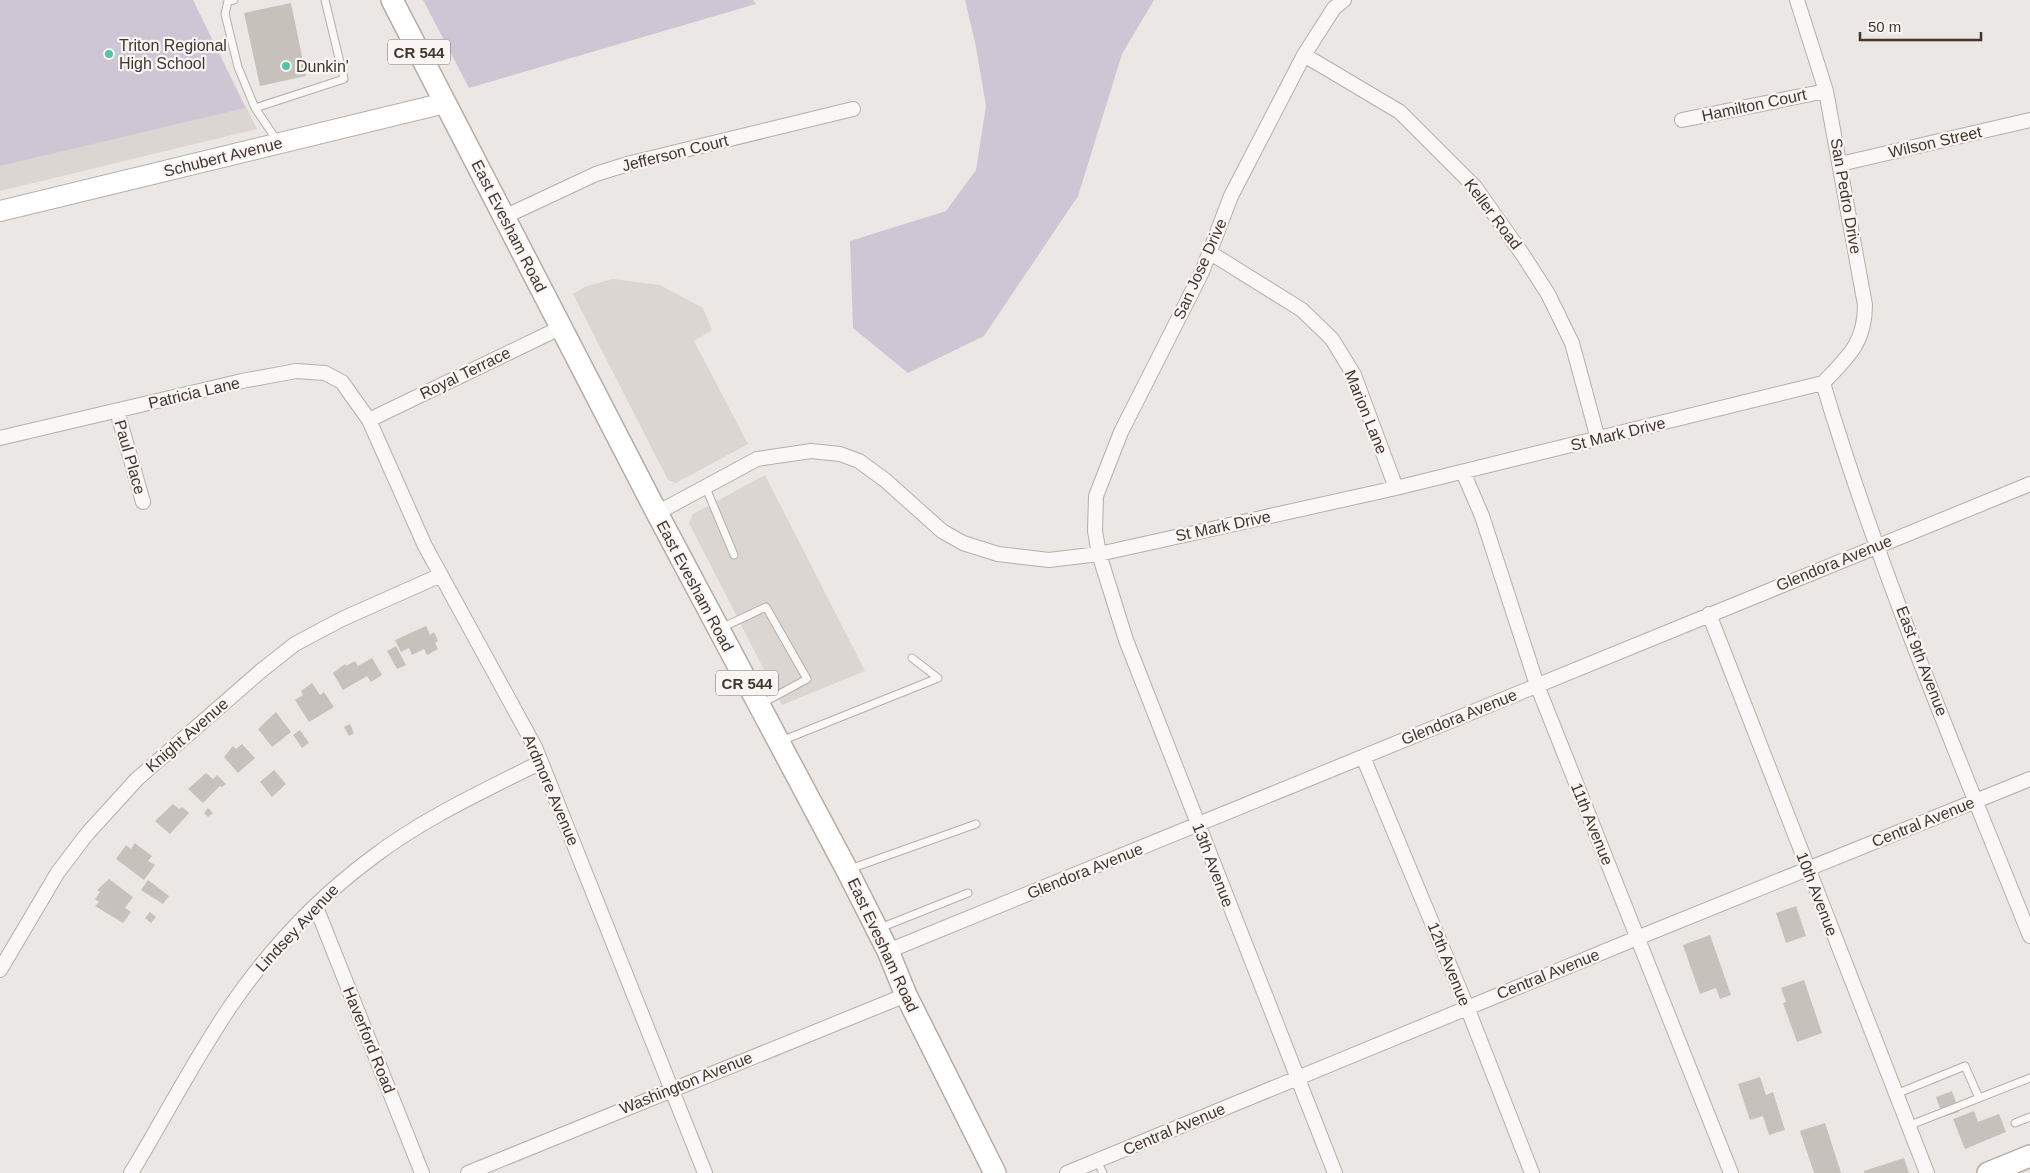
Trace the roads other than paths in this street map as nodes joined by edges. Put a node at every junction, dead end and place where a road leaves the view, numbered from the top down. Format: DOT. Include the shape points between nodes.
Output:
graph roads {
  1 [pos="234,0"];
  2 [pos="325,0"];
  3 [pos="392,0"];
  4 [pos="1344,0"];
  5 [pos="1797,0"];
  6 [pos="1304,55"];
  7 [pos="1826,90"];
  8 [pos="445,103"];
  9 [pos="255,108"];
  10 [pos="853,109"];
  11 [pos="1682,120"];
  12 [pos="2030,120"];
  13 [pos="279,144"];
  14 [pos="1840,164"];
  15 [pos="0,211"];
  16 [pos="504,217"];
  17 [pos="1209,252"];
  18 [pos="562,327"];
  19 [pos="1823,383"];
  20 [pos="117,411"];
  21 [pos="369,420"];
  22 [pos="0,438"];
  23 [pos="1598,439"];
  24 [pos="1463,472"];
  25 [pos="2030,484"];
  26 [pos="706,488"];
  27 [pos="1396,488"];
  28 [pos="143,502"];
  29 [pos="657,513"];
  30 [pos="1877,546"];
  31 [pos="1099,554"];
  32 [pos="734,555"];
  33 [pos="440,575"];
  34 [pos="1709,614"];
  35 [pos="718,629"];
  36 [pos="912,658"];
  37 [pos="1537,685"];
  38 [pos="758,705"];
  39 [pos="778,742"];
  40 [pos="1363,757"];
  41 [pos="541,762"];
  42 [pos="2030,779"];
  43 [pos="1976,801"];
  44 [pos="976,824"];
  45 [pos="1198,825"];
  46 [pos="1807,869"];
  47 [pos="847,870"];
  48 [pos="968,893"];
  49 [pos="316,906"];
  50 [pos="878,930"];
  51 [pos="2030,936"];
  52 [pos="1637,938"];
  53 [pos="888,951"];
  54 [pos="0,970"];
  55 [pos="906,995"];
  56 [pos="1467,1007"];
  57 [pos="1297,1078"];
  58 [pos="2030,1078"];
  59 [pos="670,1089"];
  60 [pos="1896,1094"];
  61 [pos="1979,1098"];
  62 [pos="2030,1117"];
  63 [pos="2015,1123"];
  64 [pos="1908,1126"];
  65 [pos="2030,1156"];
  66 [pos="1100,1167"];
  67 [pos="131,1173"];
  68 [pos="422,1173"];
  69 [pos="468,1173"];
  70 [pos="706,1173"];
  71 [pos="995,1173"];
  72 [pos="1067,1173"];
  73 [pos="1335,1173"];
  74 [pos="1532,1173"];
  75 [pos="1730,1173"];
  76 [pos="1927,1173"];
  77 [pos="1988,1173"];
  1 -- 9 [label="lane" via="228,1 225,14 238,67"];
  2 -- 9 [label="lane" via="344,79"];
  3 -- 8 [label="main road, East Evesham Road / CR 544"];
  4 -- 6 [label="street, San Jose Drive" via="1334,8"];
  5 -- 7 [label="street, San Pedro Drive"];
  6 -- 17 [label="street, San Jose Drive" via="1231,196"];
  6 -- 23 [label="street, Keller Road" via="1400,112 1475,187 1548,294 1572,343"];
  7 -- 11 [label="street, Hamilton Court"];
  7 -- 14 [label="street, San Pedro Drive"];
  8 -- 13 [label="street, Schubert Avenue"];
  8 -- 16 [label="main road, East Evesham Road / CR 544"];
  9 -- 13 [label="lane"];
  10 -- 16 [label="street, Jefferson Court" via="631,163 596,174"];
  12 -- 14 [label="street, Wilson Street"];
  13 -- 15 [label="street, Schubert Avenue"];
  14 -- 19 [label="street, San Pedro Drive" via="1865,324 1858,344"];
  16 -- 18 [label="main road, East Evesham Road / CR 544"];
  17 -- 27 [label="street, Marion Lane" via="1302,310 1332,339 1354,375"];
  17 -- 31 [label="street, San Jose Drive" via="1122,432 1096,496 1095,530"];
  18 -- 21 [label="street, Royal Terrace"];
  18 -- 29 [label="main road, East Evesham Road / CR 544"];
  19 -- 23 [label="street, St Mark Drive"];
  19 -- 30 [label="street, East 9th Avenue"];
  20 -- 21 [label="street, Patricia Lane" via="296,371 325,373 342,382"];
  20 -- 22 [label="street, Patricia Lane"];
  20 -- 28 [label="street, Paul Place"];
  21 -- 33 [label="street, Ardmore Avenue"];
  23 -- 24 [label="street, St Mark Drive"];
  24 -- 27 [label="street, St Mark Drive"];
  24 -- 37 [label="street, 11th Avenue" via="1482,516"];
  25 -- 30 [label="street, Glendora Avenue"];
  26 -- 29 [label="street, St Mark Drive"];
  26 -- 31 [label="street, St Mark Drive" via="757,458 811,451 840,454 858,461 885,480 942,532 963,543 998,554 1049,560"];
  26 -- 32 [label="lane"];
  27 -- 31 [label="street, St Mark Drive"];
  29 -- 35 [label="main road, East Evesham Road / CR 544"];
  30 -- 34 [label="street, Glendora Avenue"];
  30 -- 43 [label="street, East 9th Avenue"];
  31 -- 45 [label="street, 13th Avenue" via="1126,640"];
  33 -- 41 [label="street, Ardmore Avenue"];
  33 -- 54 [label="street, Knight Avenue" via="295,644 137,779 58,872"];
  34 -- 37 [label="street, Glendora Avenue"];
  34 -- 46 [label="street, 10th Avenue"];
  35 -- 38 [label="main road, East Evesham Road / CR 544"];
  35 -- 38 [label="lane" via="766,607 807,680"];
  36 -- 39 [label="lane" via="938,678"];
  37 -- 40 [label="street, Glendora Avenue"];
  37 -- 52 [label="street, 11th Avenue"];
  38 -- 39 [label="main road, East Evesham Road / CR 544"];
  39 -- 47 [label="main road, East Evesham Road / CR 544"];
  40 -- 45 [label="street, Glendora Avenue"];
  40 -- 56 [label="street, 12th Avenue"];
  41 -- 49 [label="street, Lindsey Avenue" via="417,827 374,856"];
  41 -- 59 [label="street, Ardmore Avenue"];
  42 -- 43 [label="street, Central Avenue"];
  43 -- 46 [label="street, Central Avenue"];
  43 -- 51 [label="street, East 9th Avenue"];
  44 -- 47 [label="lane"];
  45 -- 53 [label="street, Glendora Avenue"];
  45 -- 57 [label="street, 13th Avenue"];
  46 -- 52 [label="street, Central Avenue"];
  46 -- 60 [label="street, 10th Avenue"];
  47 -- 50 [label="main road, East Evesham Road / CR 544"];
  48 -- 50 [label="lane"];
  49 -- 67 [label="street, Lindsey Avenue" via="260,966 232,1005"];
  49 -- 68 [label="street, Haverford Road"];
  50 -- 53 [label="main road, East Evesham Road / CR 544"];
  52 -- 56 [label="street, Central Avenue"];
  52 -- 75 [label="street, 11th Avenue"];
  53 -- 55 [label="main road, East Evesham Road / CR 544"];
  55 -- 59 [label="street, Washington Avenue"];
  55 -- 71 [label="main road, East Evesham Road / CR 544"];
  56 -- 57 [label="street, Central Avenue"];
  56 -- 74 [label="street, 12th Avenue"];
  57 -- 66 [label="street, Central Avenue"];
  57 -- 73 [label="street, 13th Avenue"];
  58 -- 61 [label="lane"];
  59 -- 69 [label="street, Washington Avenue"];
  59 -- 70 [label="street, Ardmore Avenue"];
  60 -- 61 [label="lane" via="1965,1066"];
  60 -- 64 [label="street, 10th Avenue"];
  61 -- 64 [label="lane"];
  62 -- 63 [label="lane"];
  64 -- 76 [label="street, 10th Avenue"];
  65 -- 77 [label="main road"];
  66 -- 72 [label="street, Central Avenue"];
}
